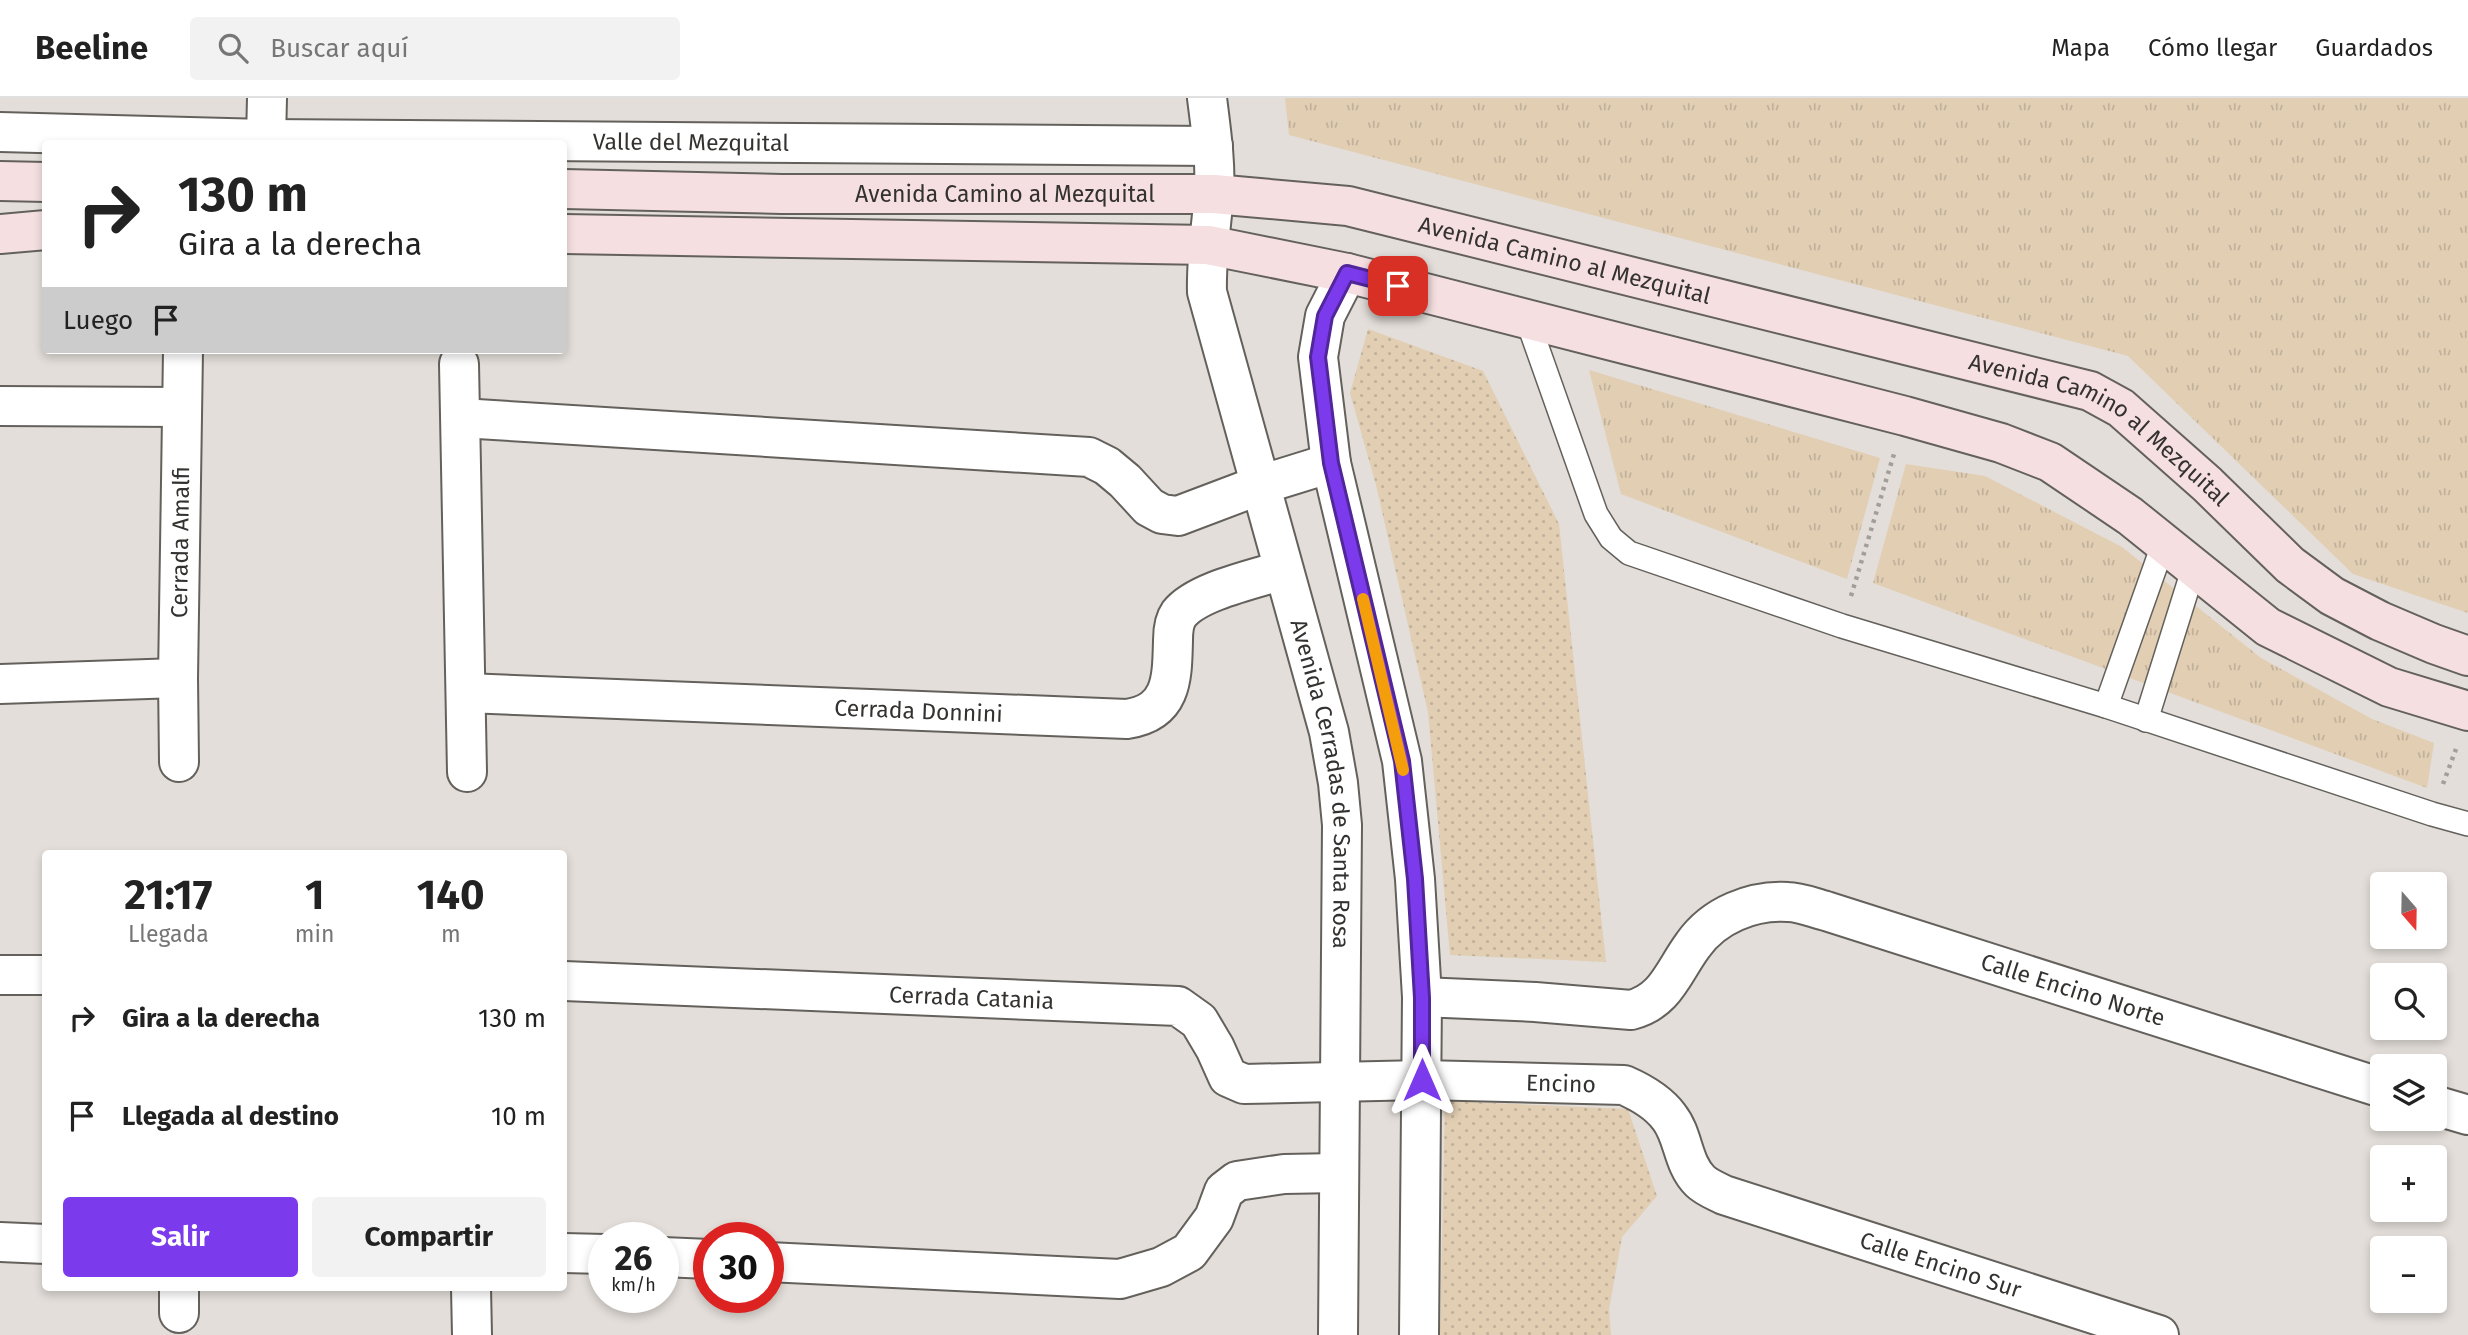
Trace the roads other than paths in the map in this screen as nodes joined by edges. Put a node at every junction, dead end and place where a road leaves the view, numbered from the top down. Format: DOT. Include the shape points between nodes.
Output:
graph roads {
  1 [pos="267,98"];
  2 [pos="1207,98"];
  3 [pos="0,132"];
  4 [pos="265,139"];
  5 [pos="400,140"];
  6 [pos="567,141"];
  7 [pos="1213,146"];
  8 [pos="0,181"];
  9 [pos="42,182"];
  10 [pos="567,189"];
  11 [pos="1214,194"];
  12 [pos="42,230"];
  13 [pos="0,234"];
  14 [pos="567,234"];
  15 [pos="1208,245"];
  16 [pos="1347,273"];
  17 [pos="1527,319"];
  18 [pos="183,354"];
  19 [pos="459,364"];
  20 [pos="0,406"];
  21 [pos="181,407"];
  22 [pos="461,418"];
  23 [pos="1331,463"];
  24 [pos="1260,485"];
  25 [pos="2163,545"];
  26 [pos="2194,566"];
  27 [pos="1283,570"];
  28 [pos="2468,656"];
  29 [pos="178,678"];
  30 [pos="0,684"];
  31 [pos="466,693"];
  32 [pos="2106,706"];
  33 [pos="2146,720"];
  34 [pos="2463,727"];
  35 [pos="179,762"];
  36 [pos="467,772"];
  37 [pos="2468,824"];
  38 [pos="0,975"];
  39 [pos="42,975"];
  40 [pos="567,981"];
  41 [pos="1422,998"];
  42 [pos="1341,1080"];
  43 [pos="1422,1080"];
  44 [pos="2370,1084"];
  45 [pos="2447,1109"];
  46 [pos="2468,1115"];
  47 [pos="1338,1173"];
  48 [pos="1724,1195"];
  49 [pos="0,1242"];
  50 [pos="42,1244"];
  51 [pos="567,1252"];
  52 [pos="588,1253"];
  53 [pos="784,1263"];
  54 [pos="471,1291"];
  55 [pos="472,1335"];
  56 [pos="1338,1335"];
  57 [pos="1419,1335"];
  58 [pos="2159,1335"];
  1 -- 4 [label="street"];
  2 -- 7 [label="street, Avenida Cerradas de Santa Rosa"];
  3 -- 4 [label="street, Valle del Mezquital"];
  4 -- 5 [label="street, Valle del Mezquital"];
  6 -- 7 [label="street, Valle del Mezquital"];
  7 -- 11 [label="street, Avenida Cerradas de Santa Rosa"];
  8 -- 9 [label="main road"];
  10 -- 11 [label="main road, Avenida Camino al Mezquital"];
  11 -- 15 [label="street, Avenida Cerradas de Santa Rosa"];
  11 -- 28 [label="main road, Avenida Camino al Mezquital" via="1348,206 2090,391 2122,408 2290,565 2332,596"];
  12 -- 13 [label="main road"];
  14 -- 15 [label="main road, Avenida Camino al Mezquital"];
  15 -- 16 [label="main road, Avenida Camino al Mezquital"];
  15 -- 24 [label="street, Avenida Cerradas de Santa Rosa" via="1208,292"];
  16 -- 17 [label="main road, Avenida Camino al Mezquital"];
  16 -- 23 [label="street" via="1325,316 1318,357"];
  17 -- 25 [label="main road, Avenida Camino al Mezquital" via="2001,443 2050,462 2130,516"];
  17 -- 32 [label="lane" via="1596,514 1611,538 1629,553 1842,626"];
  18 -- 21 [label="street, Cerrada Amalfi"];
  19 -- 22 [label="street"];
  20 -- 21 [label="street"];
  21 -- 29 [label="street, Cerrada Amalfi"];
  22 -- 24 [label="street" via="1089,457 1125,481 1149,508 1178,516"];
  22 -- 31 [label="street"];
  23 -- 24 [label="street"];
  23 -- 41 [label="street" via="1402,761"];
  24 -- 27 [label="street, Avenida Cerradas de Santa Rosa"];
  25 -- 26 [label="main road, Avenida Camino al Mezquital"];
  25 -- 32 [label="lane"];
  26 -- 33 [label="lane"];
  26 -- 34 [label="main road, Avenida Camino al Mezquital" via="2268,627"];
  27 -- 31 [label="street, Cerrada Donnini" via="1189,603 1177,616 1173,630 1168,692 1154,710 1141,717"];
  27 -- 42 [label="street, Avenida Cerradas de Santa Rosa" via="1329,732 1338,783 1342,825"];
  29 -- 30 [label="street"];
  29 -- 35 [label="street, Cerrada Amalfi"];
  31 -- 36 [label="street"];
  32 -- 33 [label="lane"];
  33 -- 37 [label="lane"];
  38 -- 39 [label="street"];
  40 -- 42 [label="street, Cerrada Catania" via="1178,1006 1199,1021 1228,1077 1244,1084"];
  41 -- 43 [label="street"];
  41 -- 44 [label="street, Calle Encino Norte" via="1631,1010 1646,1006 1665,990 1694,943 1715,922 1735,911 1790,901"];
  42 -- 43 [label="street, Encino"];
  42 -- 47 [label="street, Avenida Cerradas de Santa Rosa"];
  43 -- 48 [label="street, Encino" via="1624,1085 1644,1094 1669,1117 1688,1166 1701,1183"];
  43 -- 57 [label="street"];
  45 -- 46 [label="street"];
  47 -- 53 [label="street" via="1237,1181 1224,1191 1214,1218 1189,1252 1161,1267 1120,1279"];
  47 -- 56 [label="street, Avenida Cerradas de Santa Rosa"];
  48 -- 58 [label="street, Calle Encino Sur"];
  49 -- 50 [label="street"];
  51 -- 52 [label="street"];
  54 -- 55 [label="street"];
}
